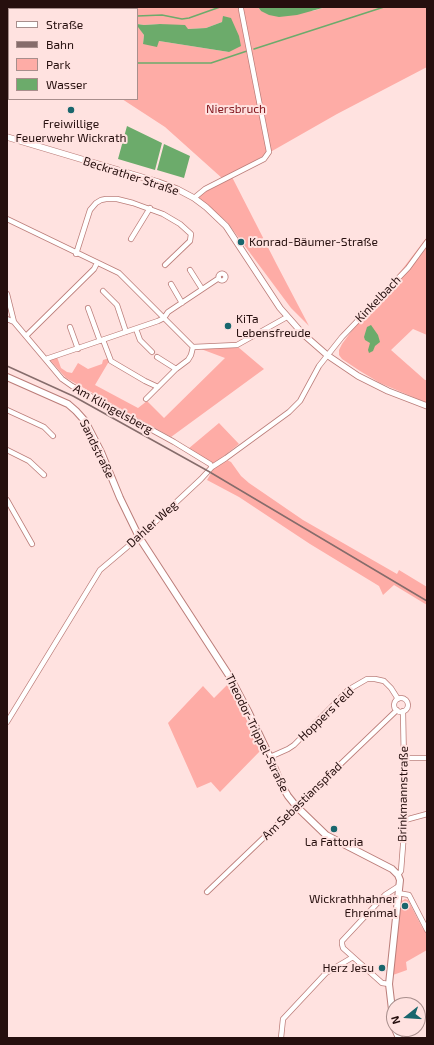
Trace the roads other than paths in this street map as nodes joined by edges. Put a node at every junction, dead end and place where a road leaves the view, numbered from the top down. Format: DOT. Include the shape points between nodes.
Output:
graph roads {
  1 [pos="241,9"];
  2 [pos="7,137"];
  3 [pos="194,198"];
  4 [pos="150,208"];
  5 [pos="7,219"];
  6 [pos="131,239"];
  7 [pos="427,242"];
  8 [pos="76,254"];
  9 [pos="97,263"];
  10 [pos="165,265"];
  11 [pos="190,270"];
  12 [pos="219,278"];
  13 [pos="171,284"];
  14 [pos="202,289"];
  15 [pos="103,291"];
  16 [pos="7,294"];
  17 [pos="182,303"];
  18 [pos="88,308"];
  19 [pos="287,317"];
  20 [pos="164,318"];
  21 [pos="7,319"];
  22 [pos="14,322"];
  23 [pos="70,327"];
  24 [pos="136,329"];
  25 [pos="126,332"];
  26 [pos="27,335"];
  27 [pos="101,341"];
  28 [pos="193,347"];
  29 [pos="78,349"];
  30 [pos="152,352"];
  31 [pos="327,355"];
  32 [pos="157,357"];
  33 [pos="46,359"];
  34 [pos="176,369"];
  35 [pos="7,377"];
  36 [pos="158,387"];
  37 [pos="146,399"];
  38 [pos="427,406"];
  39 [pos="7,410"];
  40 [pos="53,436"];
  41 [pos="7,450"];
  42 [pos="212,467"];
  43 [pos="44,475"];
  44 [pos="7,500"];
  45 [pos="139,537"];
  46 [pos="32,544"];
  47 [pos="398,699"];
  48 [pos="397,710"];
  49 [pos="403,711"];
  50 [pos="7,722"];
  51 [pos="270,757"];
  52 [pos="405,758"];
  53 [pos="427,758"];
  54 [pos="296,806"];
  55 [pos="427,814"];
  56 [pos="405,820"];
  57 [pos="397,873"];
  58 [pos="399,890"];
  59 [pos="207,892"];
  60 [pos="427,930"];
  61 [pos="354,958"];
  62 [pos="389,984"];
  63 [pos="390,997"];
  64 [pos="281,1038"];
  1 -- 3 [label="street" via="269,152 264,159 205,189"];
  2 -- 3 [label="street, Beckrather Straße" via="158,182"];
  3 -- 19 [label="street, Beckrather Straße" via="226,226"];
  4 -- 6 [label="street"];
  4 -- 8 [label="street" via="117,199 106,198 96,203 90,210"];
  4 -- 10 [label="street" via="180,224 191,234 190,241"];
  5 -- 8 [label="street"];
  7 -- 31 [label="street, Kinkelbach" via="408,268"];
  8 -- 9 [label="street"];
  9 -- 20 [label="street" via="119,273"];
  9 -- 26 [label="street" via="94,269"];
  11 -- 14 [label="street"];
  12 -- 14 [label="street"];
  13 -- 17 [label="street"];
  14 -- 17 [label="street"];
  15 -- 25 [label="street" via="117,305"];
  16 -- 22 [label="street"];
  17 -- 20 [label="street" via="168,312"];
  18 -- 27 [label="street"];
  19 -- 28 [label="street" via="237,345"];
  19 -- 31 [label="street, Beckrather Straße"];
  20 -- 24 [label="street"];
  20 -- 28 [label="street"];
  21 -- 22 [label="street"];
  22 -- 26 [label="street, Am Klingelsberg"];
  23 -- 29 [label="street"];
  24 -- 25 [label="street"];
  24 -- 30 [label="street" via="140,340"];
  25 -- 27 [label="street"];
  26 -- 33 [label="street, Am Klingelsberg"];
  27 -- 29 [label="street"];
  27 -- 36 [label="street" via="111,361"];
  28 -- 34 [label="street" via="188,360"];
  29 -- 33 [label="street"];
  31 -- 38 [label="street, Beckrather Straße" via="374,385"];
  31 -- 42 [label="street, Dahler Weg" via="300,401 290,412"];
  32 -- 34 [label="street"];
  33 -- 42 [label="street, Am Klingelsberg" via="62,379 72,386 174,442"];
  34 -- 36 [label="street"];
  35 -- 45 [label="main road, Sandstraße" via="68,404 79,414 96,441"];
  36 -- 37 [label="street"];
  39 -- 40 [label="street" via="44,427"];
  41 -- 43 [label="street" via="29,461"];
  42 -- 45 [label="street, Dahler Weg"];
  44 -- 46 [label="street"];
  45 -- 50 [label="street, Dahler Weg" via="100,570"];
  45 -- 51 [label="main road, Theodor-Trippel-Straße" via="230,677"];
  47 -- 48 [label="street" via="395,704"];
  47 -- 49 [label="street" via="404,698 408,702 407,709"];
  47 -- 51 [label="street, Hoppers Feld" via="384,681 367,679 348,690 288,750"];
  48 -- 49 [label="street"];
  48 -- 54 [label="street, Am Sebastianspfad"];
  49 -- 52 [label="street, Brinkmannstraße"];
  51 -- 54 [label="main road, Theodor-Trippel-Straße" via="282,786"];
  52 -- 53 [label="street"];
  52 -- 56 [label="street, Brinkmannstraße"];
  54 -- 57 [label="main road, Theodor-Trippel-Straße" via="326,835"];
  54 -- 59 [label="street, Am Sebastianspfad"];
  55 -- 56 [label="street"];
  56 -- 57 [label="street, Brinkmannstraße" via="401,871"];
  57 -- 58 [label="main road" via="400,880"];
  58 -- 60 [label="street" via="409,895"];
  58 -- 61 [label="street" via="385,895 342,941 343,948"];
  58 -- 62 [label="main road"];
  61 -- 62 [label="street" via="382,983"];
  61 -- 64 [label="street" via="326,973 283,1020"];
  62 -- 63 [label="main road"];
}
